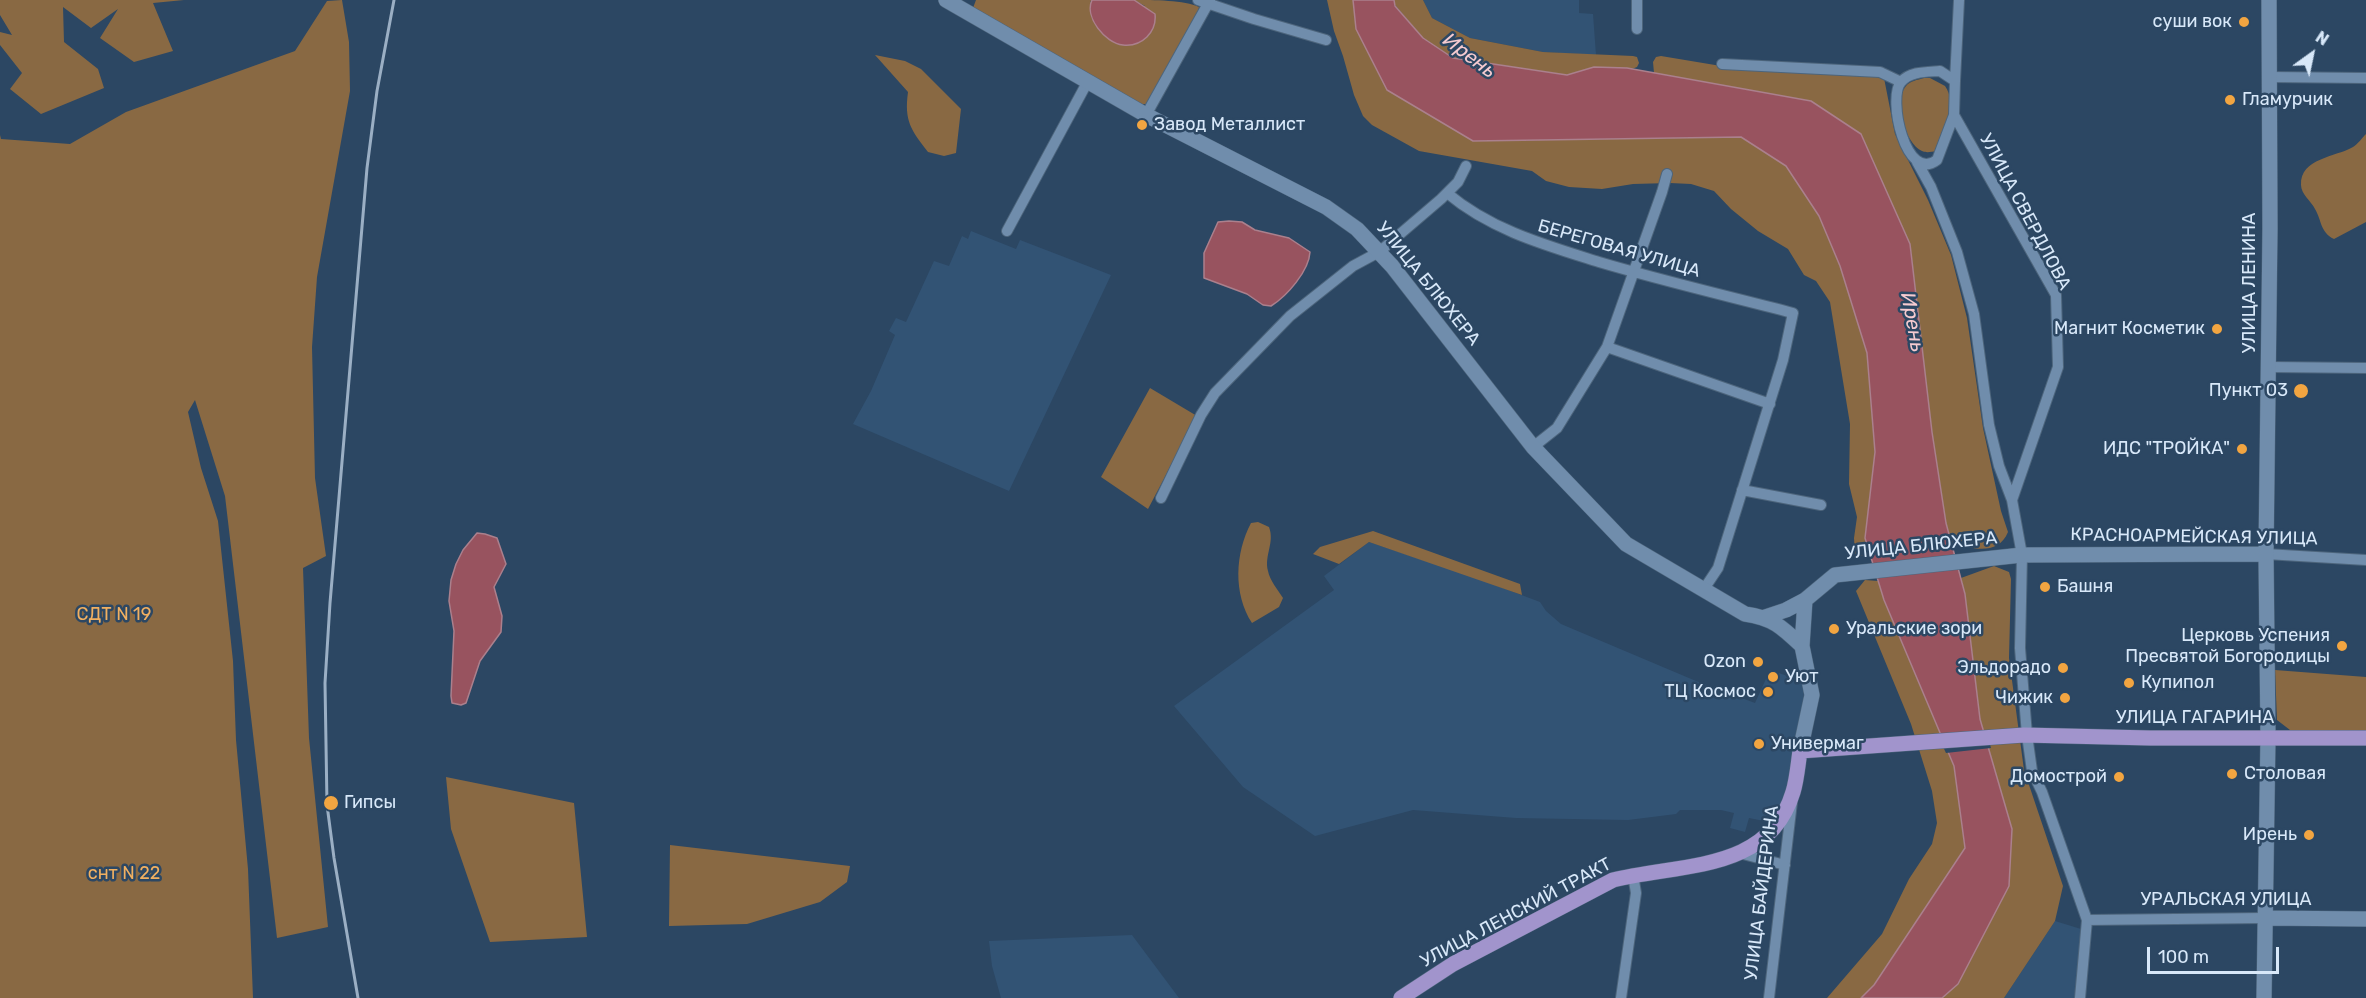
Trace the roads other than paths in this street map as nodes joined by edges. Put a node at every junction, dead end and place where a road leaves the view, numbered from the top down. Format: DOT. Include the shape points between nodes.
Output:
graph roads {
  1 [pos="946,0"];
  2 [pos="1637,0"];
  3 [pos="1959,0"];
  4 [pos="2269,0"];
  5 [pos="1205,1"];
  6 [pos="968,6"];
  7 [pos="1637,29"];
  8 [pos="1326,40"];
  9 [pos="1958,55"];
  10 [pos="1722,64"];
  11 [pos="1940,71"];
  12 [pos="2269,77"];
  13 [pos="2366,78"];
  14 [pos="1088,81"];
  15 [pos="1955,81"];
  16 [pos="1901,82"];
  17 [pos="1146,115"];
  18 [pos="1953,115"];
  19 [pos="1937,160"];
  20 [pos="1917,162"];
  21 [pos="1466,166"];
  22 [pos="1667,174"];
  23 [pos="1931,187"];
  24 [pos="1446,193"];
  25 [pos="1007,231"];
  26 [pos="1379,252"];
  27 [pos="1633,272"];
  28 [pos="1607,347"];
  29 [pos="2269,367"];
  30 [pos="2366,368"];
  31 [pos="1770,404"];
  32 [pos="1533,447"];
  33 [pos="1742,490"];
  34 [pos="1161,498"];
  35 [pos="2012,500"];
  36 [pos="1821,505"];
  37 [pos="2266,554"];
  38 [pos="2022,555"];
  39 [pos="2366,560"];
  40 [pos="1704,589"];
  41 [pos="1805,600"];
  42 [pos="1765,617"];
  43 [pos="1802,646"];
  44 [pos="2026,735"];
  45 [pos="2268,737"];
  46 [pos="2366,738"];
  47 [pos="1800,751"];
  48 [pos="1793,792"];
  49 [pos="1739,853"];
  50 [pos="1785,865"];
  51 [pos="1634,875"];
  52 [pos="2264,918"];
  53 [pos="2366,920"];
  54 [pos="2087,921"];
  55 [pos="1401,998"];
  56 [pos="1620,998"];
  57 [pos="1769,998"];
  58 [pos="2080,998"];
  59 [pos="2264,998"];
  1 -- 6 [label="street, УЛИЦА БЛЮХЕРА"];
  2 -- 7 [label="street"];
  3 -- 9 [label="street"];
  4 -- 12 [label="street, УЛИЦА ЛЕНИНА"];
  5 -- 8 [label="street"];
  5 -- 17 [label="street"];
  6 -- 14 [label="street, УЛИЦА БЛЮХЕРА"];
  9 -- 11 [label="street"];
  9 -- 15 [label="street"];
  10 -- 16 [label="street" via="1880,72"];
  11 -- 15 [label="street"];
  11 -- 16 [label="street" via="1922,72"];
  12 -- 13 [label="street"];
  12 -- 29 [label="street, УЛИЦА ЛЕНИНА"];
  14 -- 17 [label="street, УЛИЦА БЛЮХЕРА"];
  14 -- 25 [label="street"];
  15 -- 18 [label="street"];
  16 -- 20 [label="street, УЛИЦА СВЕРДЛОВА" via="1896,93 1900,129"];
  17 -- 26 [label="street, УЛИЦА БЛЮХЕРА" via="1326,207 1357,228"];
  18 -- 19 [label="street"];
  18 -- 35 [label="street, УЛИЦА СВЕРДЛОВА" via="2056,295 2058,367"];
  19 -- 20 [label="street" via="1927,165"];
  19 -- 23 [label="street"];
  20 -- 23 [label="street, УЛИЦА СВЕРДЛОВА"];
  21 -- 24 [label="street" via="1458,182"];
  22 -- 27 [label="street"];
  23 -- 35 [label="street, УЛИЦА СВЕРДЛОВА" via="1957,252 1974,315 1989,425"];
  24 -- 26 [label="street"];
  24 -- 27 [label="street, БЕРЕГОВАЯ УЛИЦА" via="1467,211 1526,240"];
  26 -- 32 [label="street, УЛИЦА БЛЮХЕРА"];
  26 -- 34 [label="street" via="1353,266 1290,316 1215,393"];
  27 -- 28 [label="street"];
  27 -- 31 [label="street, БЕРЕГОВАЯ УЛИЦА" via="1793,313"];
  28 -- 31 [label="street"];
  28 -- 32 [label="street" via="1557,428"];
  29 -- 30 [label="street"];
  29 -- 37 [label="street, УЛИЦА ЛЕНИНА"];
  31 -- 33 [label="street"];
  32 -- 40 [label="street, УЛИЦА БЛЮХЕРА" via="1626,544"];
  33 -- 36 [label="street"];
  33 -- 40 [label="street" via="1718,568"];
  35 -- 38 [label="street, УЛИЦА СВЕРДЛОВА"];
  37 -- 38 [label="street, КРАСНОАРМЕЙСКАЯ УЛИЦА"];
  37 -- 39 [label="street, КРАСНОАРМЕЙСКАЯ УЛИЦА"];
  37 -- 45 [label="street, УЛИЦА ЛЕНИНА"];
  38 -- 41 [label="street, УЛИЦА БЛЮХЕРА" via="1835,575"];
  38 -- 44 [label="street, УЛИЦА СВЕРДЛОВА" via="2020,648"];
  40 -- 42 [label="street, УЛИЦА БЛЮХЕРА" via="1744,614"];
  41 -- 42 [label="street, УЛИЦА БЛЮХЕРА"];
  41 -- 43 [label="street"];
  42 -- 43 [label="street, УЛИЦА БЛЮХЕРА"];
  43 -- 47 [label="street" via="1812,695"];
  44 -- 45 [label="main road, УЛИЦА ГАГАРИНА"];
  44 -- 47 [label="main road, УЛИЦА ГАГАРИНА"];
  44 -- 54 [label="street, УЛИЦА СВЕРДЛОВА" via="2032,771"];
  45 -- 46 [label="main road, УЛИЦА ГАГАРИНА"];
  45 -- 52 [label="street, УЛИЦА ЛЕНИНА"];
  47 -- 48 [label="main road, УЛИЦА ЛЕНСКИЙ ТРАКТ"];
  48 -- 49 [label="main road, УЛИЦА ЛЕНСКИЙ ТРАКТ" via="1782,819 1760,843"];
  48 -- 50 [label="street, УЛИЦА БАЙДЕРИНА"];
  49 -- 50 [label="street"];
  49 -- 51 [label="main road, УЛИЦА ЛЕНСКИЙ ТРАКТ" via="1727,859"];
  50 -- 57 [label="street, УЛИЦА БАЙДЕРИНА"];
  51 -- 55 [label="main road, УЛИЦА ЛЕНСКИЙ ТРАКТ" via="1613,880 1453,964"];
  51 -- 56 [label="street" via="1636,893"];
  52 -- 53 [label="street, УРАЛЬСКАЯ УЛИЦА"];
  52 -- 54 [label="street, УРАЛЬСКАЯ УЛИЦА"];
  52 -- 59 [label="street, УЛИЦА ЛЕНИНА"];
  54 -- 58 [label="street"];
}
